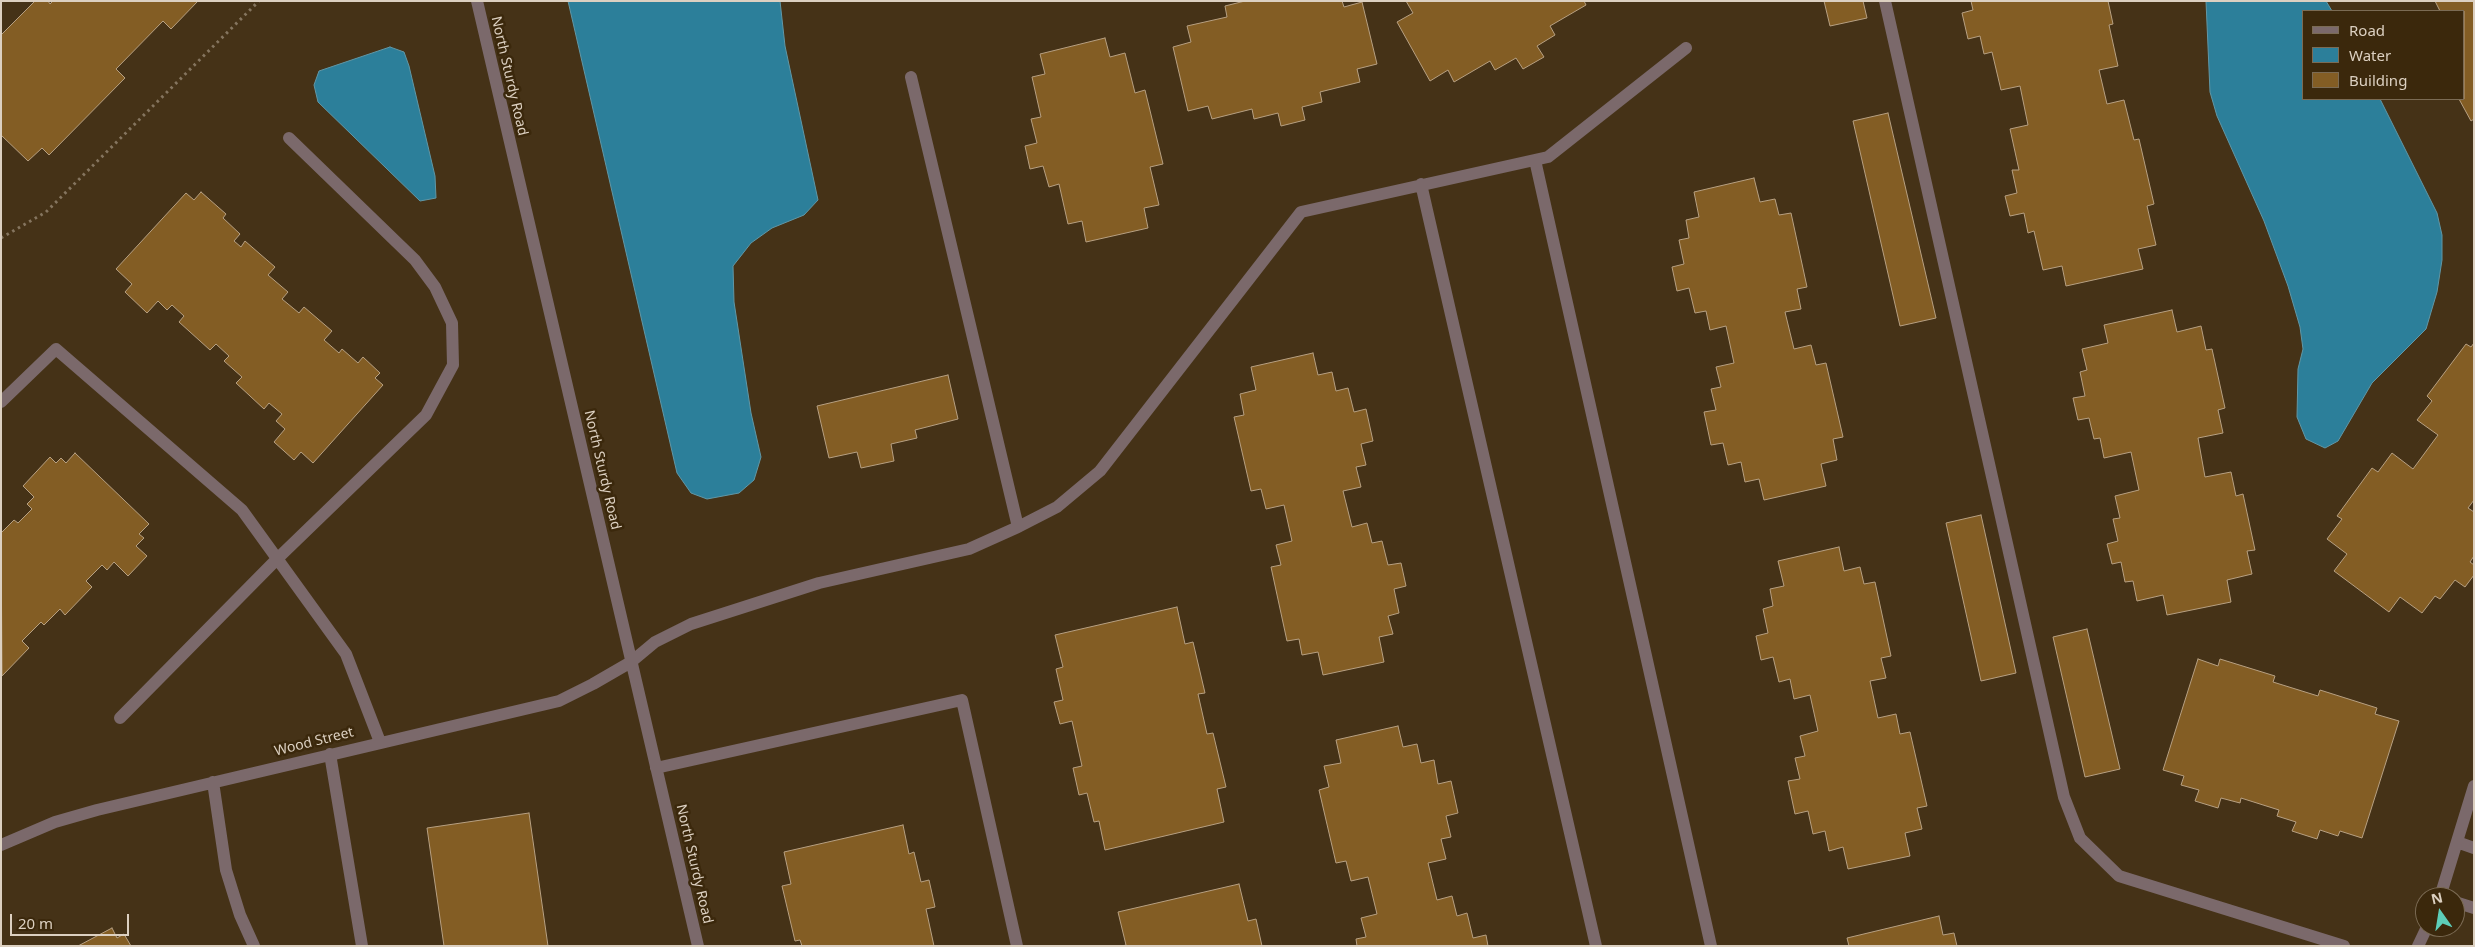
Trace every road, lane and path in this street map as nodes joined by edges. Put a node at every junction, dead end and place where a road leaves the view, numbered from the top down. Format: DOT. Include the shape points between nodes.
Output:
graph roads {
  1 [pos="259,1"];
  2 [pos="476,1"];
  3 [pos="1885,1"];
  4 [pos="1686,48"];
  5 [pos="911,77"];
  6 [pos="289,138"];
  7 [pos="1535,160"];
  8 [pos="1421,184"];
  9 [pos="1,238"];
  10 [pos="1,402"];
  11 [pos="1018,527"];
  12 [pos="277,559"];
  13 [pos="631,662"];
  14 [pos="120,718"];
  15 [pos="380,742"];
  16 [pos="330,754"];
  17 [pos="656,768"];
  18 [pos="213,782"];
  19 [pos="2474,786"];
  20 [pos="2457,842"];
  21 [pos="1,846"];
  22 [pos="2474,848"];
  23 [pos="2443,887"];
  24 [pos="254,946"];
  25 [pos="362,946"];
  26 [pos="698,946"];
  27 [pos="1017,946"];
  28 [pos="1596,946"];
  29 [pos="1711,946"];
  30 [pos="2344,946"];
  1 -- 9 [label="path" via="46,212"];
  2 -- 13 [label="street, North Sturdy Road"];
  3 -- 30 [label="street" via="2064,797 2080,838 2119,876"];
  4 -- 7 [label="street, Wood Street" via="1548,156"];
  5 -- 11 [label="street"];
  6 -- 12 [label="street" via="420,266 435,287 452,323 453,365 426,415"];
  7 -- 8 [label="street, Wood Street"];
  7 -- 29 [label="street"];
  8 -- 11 [label="street, Wood Street" via="1301,212 1100,471 1057,507"];
  8 -- 28 [label="street"];
  10 -- 12 [label="street" via="56,349 242,510"];
  11 -- 13 [label="street, Wood Street" via="969,549 819,583 691,624 655,642"];
  12 -- 14 [label="street"];
  12 -- 15 [label="street" via="346,654"];
  13 -- 15 [label="street, Wood Street" via="559,701"];
  13 -- 17 [label="street, North Sturdy Road"];
  15 -- 16 [label="street, Wood Street"];
  16 -- 18 [label="street, Wood Street"];
  16 -- 25 [label="street"];
  17 -- 26 [label="street, North Sturdy Road"];
  17 -- 27 [label="street" via="962,700"];
  18 -- 21 [label="street, Wood Street" via="54,822"];
  18 -- 24 [label="street" via="226,870 240,916"];
  19 -- 20 [label="street"];
  20 -- 22 [label="street"];
  20 -- 23 [label="street"];
}
